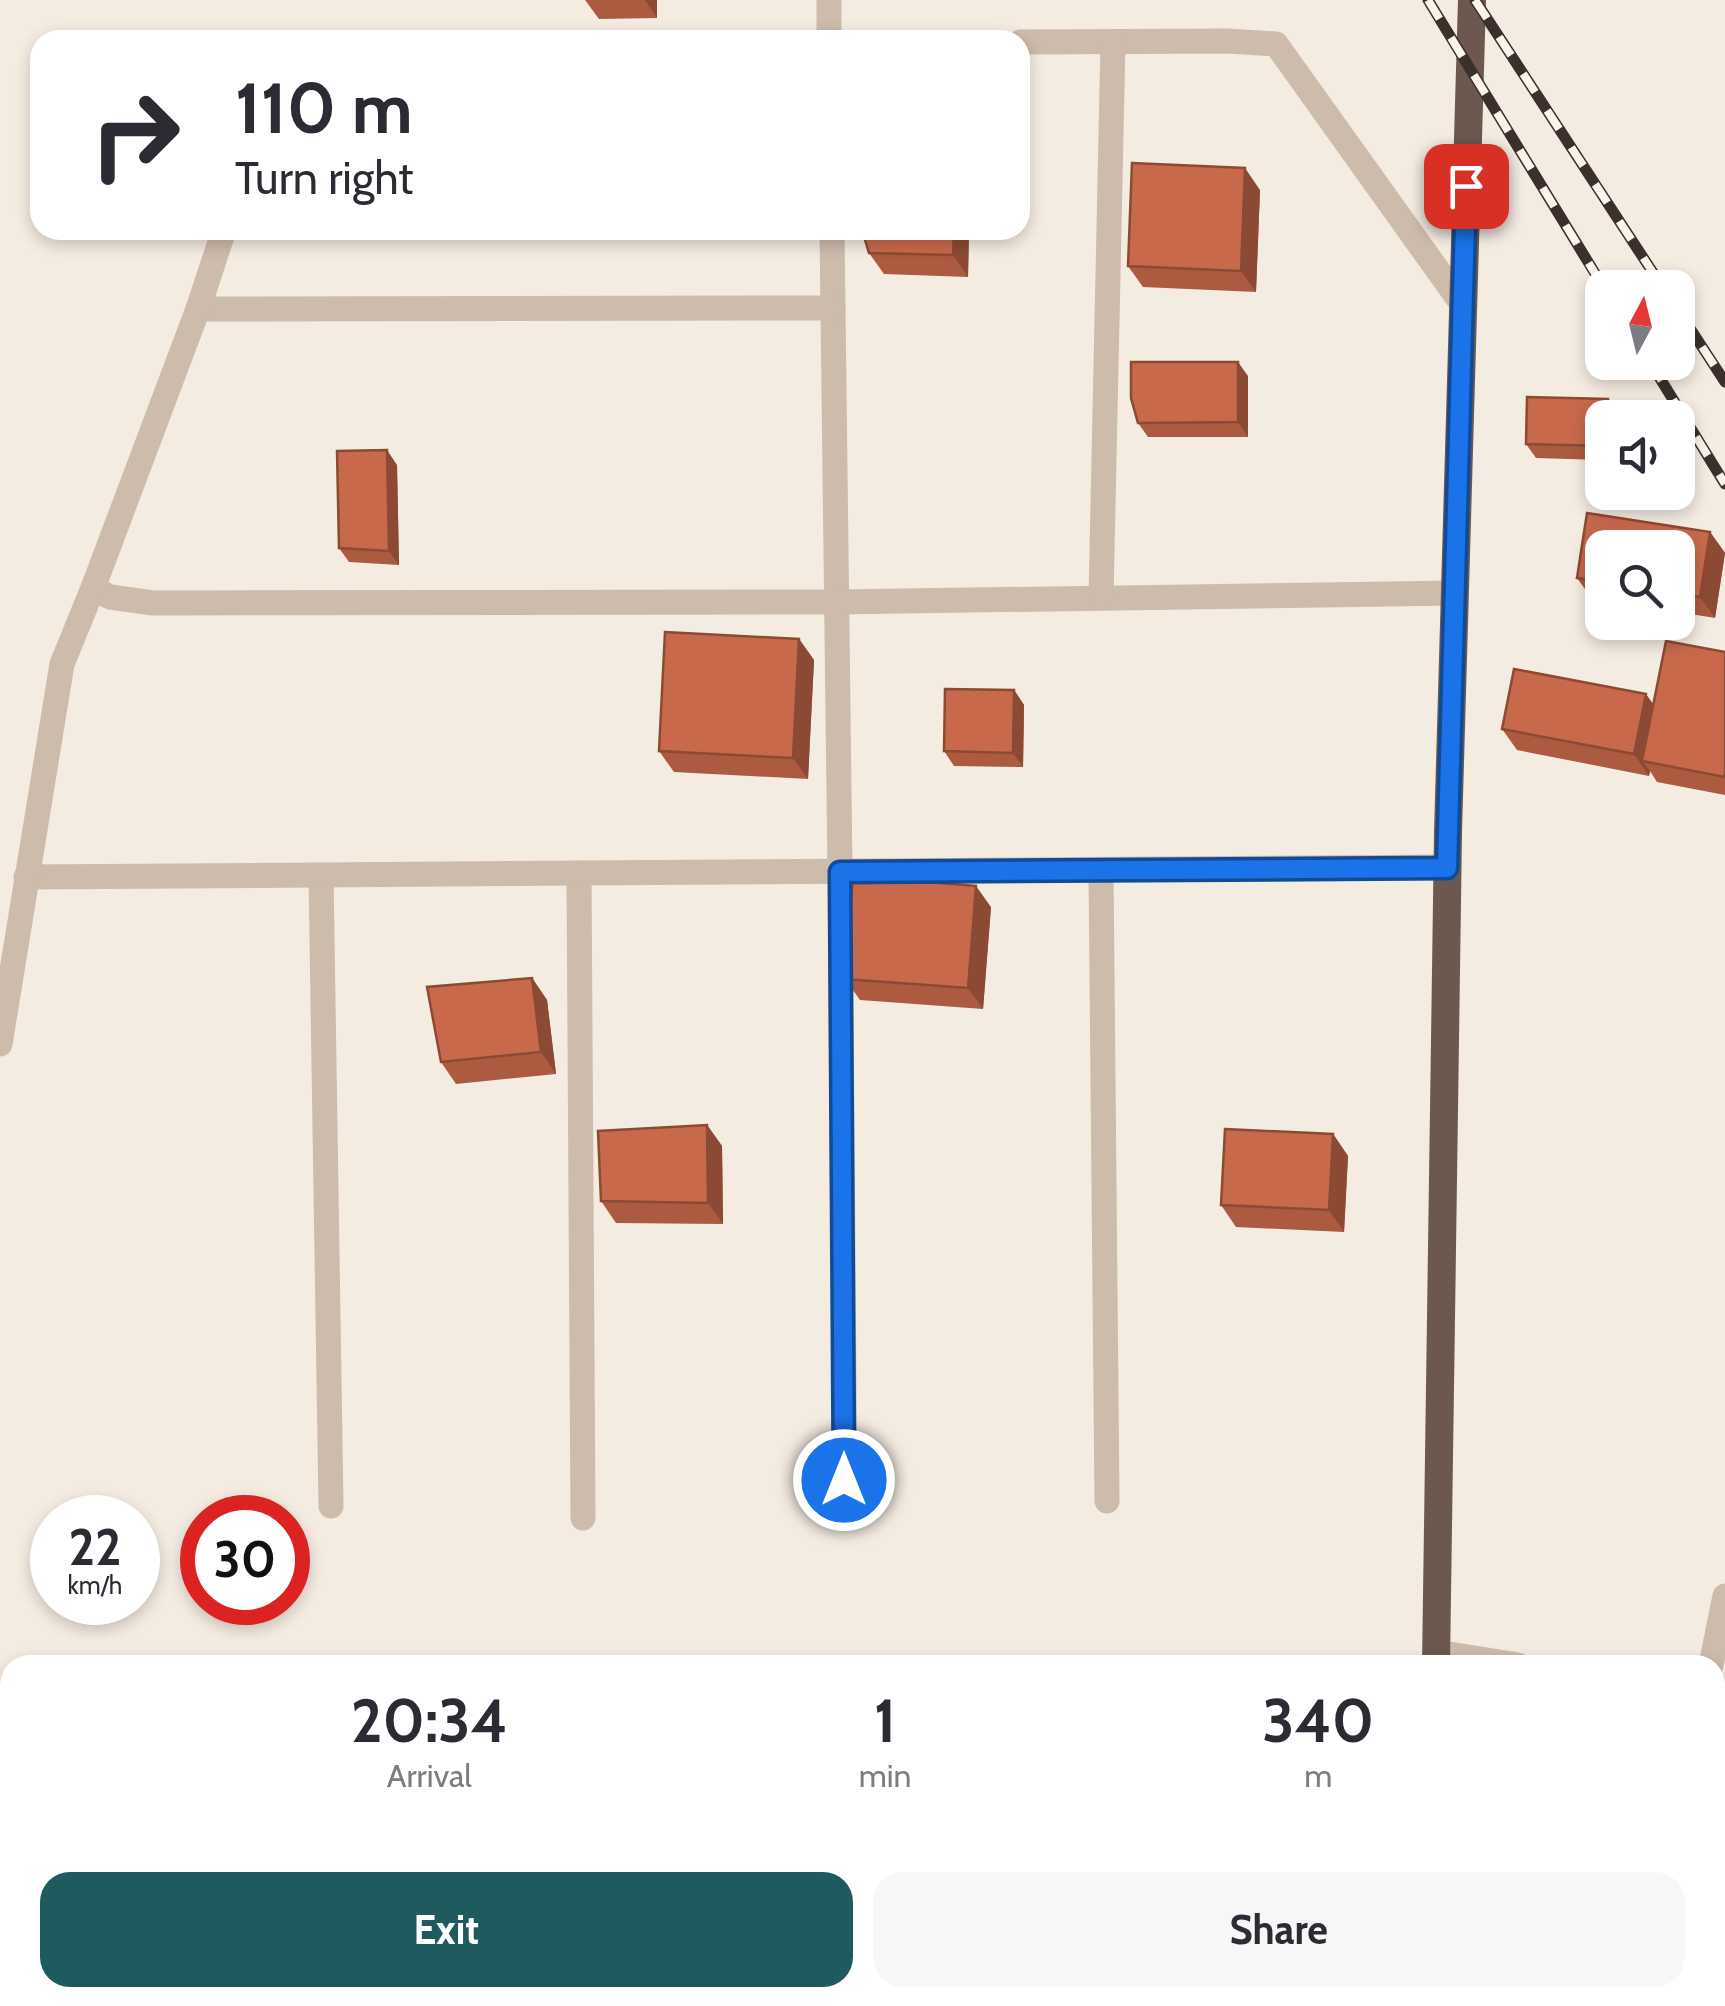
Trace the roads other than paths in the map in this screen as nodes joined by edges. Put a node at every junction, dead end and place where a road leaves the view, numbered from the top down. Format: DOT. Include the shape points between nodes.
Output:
graph roads {
  1 [pos="828,0"];
  2 [pos="1472,0"];
  3 [pos="829,30"];
  4 [pos="1030,42"];
  5 [pos="1113,42"];
  6 [pos="221,240"];
  7 [pos="832,240"];
  8 [pos="1462,304"];
  9 [pos="198,308"];
  10 [pos="833,308"];
  11 [pos="94,588"];
  12 [pos="1454,592"];
  13 [pos="1101,598"];
  14 [pos="837,602"];
  15 [pos="1447,868"];
  16 [pos="1101,870"];
  17 [pos="840,872"];
  18 [pos="579,874"];
  19 [pos="321,875"];
  20 [pos="26,877"];
  21 [pos="0,1044"];
  22 [pos="1107,1501"];
  23 [pos="331,1506"];
  24 [pos="583,1518"];
  25 [pos="844,1518"];
  26 [pos="1725,1596"];
  27 [pos="1436,1655"];
  28 [pos="1713,1655"];
  1 -- 3 [label="street"];
  2 -- 8 [label="highway"];
  4 -- 5 [label="street"];
  5 -- 8 [label="street" via="1276,44"];
  5 -- 13 [label="street"];
  6 -- 9 [label="street"];
  7 -- 10 [label="street"];
  8 -- 12 [label="highway"];
  9 -- 10 [label="street"];
  9 -- 11 [label="street"];
  10 -- 14 [label="street"];
  11 -- 14 [label="street" via="153,603"];
  11 -- 20 [label="street" via="62,664"];
  12 -- 13 [label="street"];
  12 -- 15 [label="highway"];
  13 -- 14 [label="street"];
  14 -- 17 [label="street"];
  15 -- 16 [label="street"];
  15 -- 27 [label="highway"];
  16 -- 17 [label="street"];
  16 -- 22 [label="street"];
  17 -- 18 [label="street"];
  17 -- 25 [label="street"];
  18 -- 19 [label="street"];
  18 -- 24 [label="street"];
  19 -- 20 [label="street"];
  19 -- 23 [label="street"];
  20 -- 21 [label="street"];
  26 -- 28 [label="street"];
}
